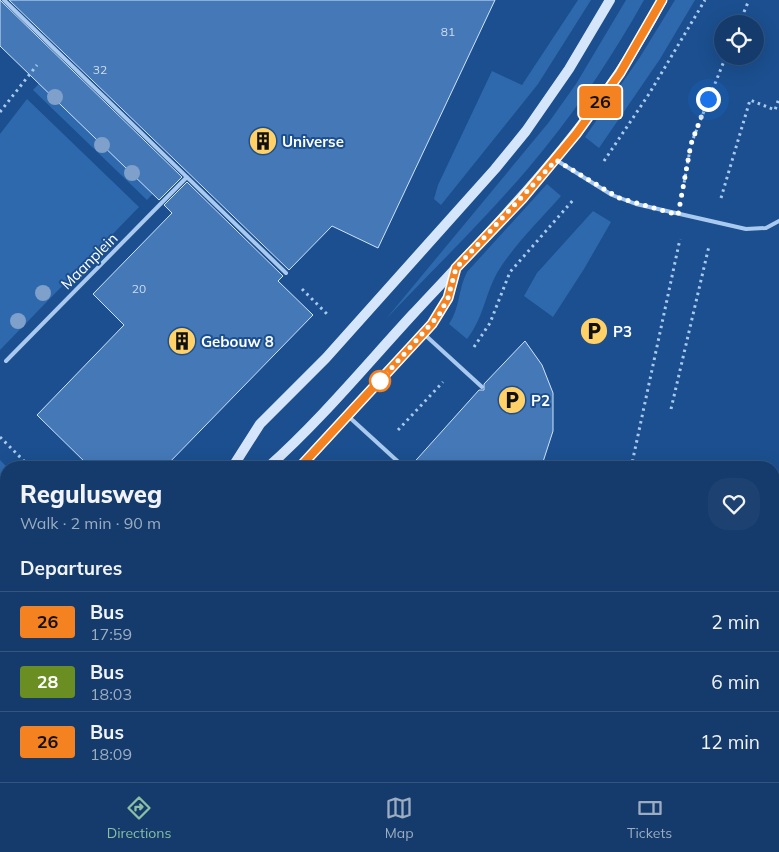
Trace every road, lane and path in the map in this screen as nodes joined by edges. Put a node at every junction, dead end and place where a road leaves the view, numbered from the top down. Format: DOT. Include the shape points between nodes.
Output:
graph roads {
  1 [pos="4,0"];
  2 [pos="610,0"];
  3 [pos="662,0"];
  4 [pos="705,0"];
  5 [pos="749,0"];
  6 [pos="743,15"];
  7 [pos="52,46"];
  8 [pos="722,65"];
  9 [pos="0,112"];
  10 [pos="556,160"];
  11 [pos="187,177"];
  12 [pos="589,180"];
  13 [pos="678,215"];
  14 [pos="686,216"];
  15 [pos="779,221"];
  16 [pos="456,268"];
  17 [pos="286,273"];
  18 [pos="424,334"];
  19 [pos="6,361"];
  20 [pos="458,365"];
  21 [pos="482,387"];
  22 [pos="348,416"];
  23 [pos="0,437"];
  24 [pos="382,446"];
  25 [pos="24,461"];
  26 [pos="236,461"];
  27 [pos="274,461"];
  28 [pos="306,461"];
  29 [pos="398,461"];
  30 [pos="632,461"];
  1 -- 7 [label="lane"];
  2 -- 26 [label="main road" via="569,69 526,131 326,358 260,424"];
  3 -- 10 [label="main road" via="620,73"];
  4 -- 12 [label="path" via="649,94"];
  5 -- 6 [label="path"];
  7 -- 9 [label="path"];
  7 -- 11 [label="lane"];
  8 -- 13 [label="path" via="691,144"];
  10 -- 12 [label="lane"];
  10 -- 16 [label="main road"];
  11 -- 17 [label="lane"];
  11 -- 19 [label="lane, Maanplein"];
  12 -- 13 [label="lane" via="619,198"];
  12 -- 20 [label="path" via="513,267 487,330"];
  13 -- 14 [label="lane"];
  14 -- 15 [label="lane" via="753,230"];
  14 -- 30 [label="path"];
  16 -- 18 [label="lane" via="444,307"];
  16 -- 27 [label="main road"];
  18 -- 20 [label="lane"];
  18 -- 22 [label="lane"];
  20 -- 21 [label="lane"];
  20 -- 24 [label="path"];
  22 -- 24 [label="lane"];
  22 -- 28 [label="lane"];
  23 -- 25 [label="path"];
  24 -- 29 [label="lane"];
}
